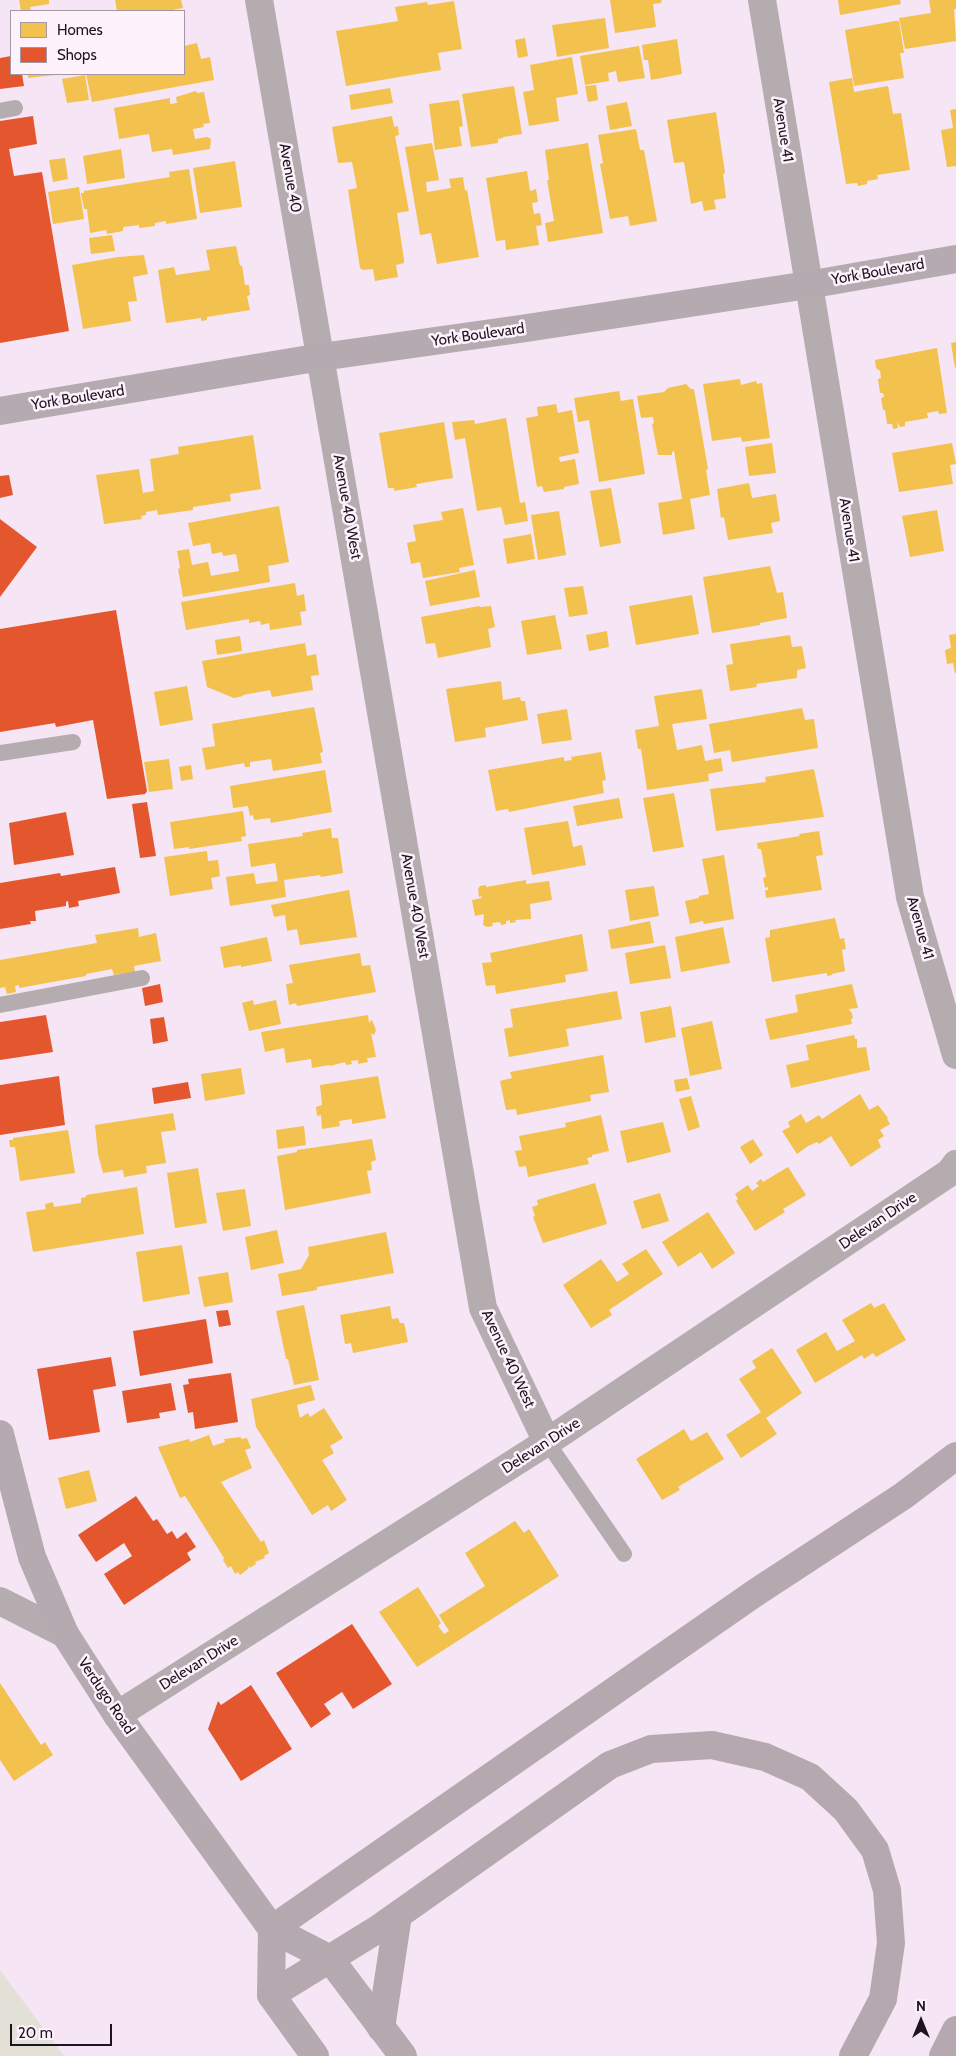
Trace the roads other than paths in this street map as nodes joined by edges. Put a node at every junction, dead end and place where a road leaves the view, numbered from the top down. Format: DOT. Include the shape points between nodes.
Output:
graph roads {
  1 [pos="258,0"];
  2 [pos="762,0"];
  3 [pos="956,260"];
  4 [pos="808,285"];
  5 [pos="321,357"];
  6 [pos="0,410"];
  7 [pos="73,742"];
  8 [pos="0,753"];
  9 [pos="142,978"];
  10 [pos="0,1005"];
  11 [pos="956,1055"];
  12 [pos="956,1164"];
  13 [pos="0,1434"];
  14 [pos="547,1442"];
  15 [pos="956,1456"];
  16 [pos="624,1554"];
  17 [pos="0,1601"];
  18 [pos="65,1634"];
  19 [pos="117,1715"];
  20 [pos="398,1915"];
  21 [pos="272,1929"];
  22 [pos="330,1959"];
  23 [pos="271,1995"];
  24 [pos="381,2028"];
  25 [pos="956,2030"];
  26 [pos="315,2056"];
  27 [pos="403,2056"];
  28 [pos="853,2056"];
  29 [pos="943,2056"];
  1 -- 5 [label="street, Avenue 40"];
  2 -- 4 [label="street, Avenue 41"];
  3 -- 4 [label="street, York Boulevard"];
  4 -- 5 [label="street, York Boulevard"];
  4 -- 11 [label="street, Avenue 41" via="910,897"];
  5 -- 6 [label="street, York Boulevard"];
  5 -- 14 [label="street, Avenue 40 West" via="483,1308"];
  7 -- 8 [label="lane"];
  9 -- 10 [label="lane"];
  12 -- 14 [label="street, Delevan Drive" via="948,1174"];
  13 -- 18 [label="street, Verdugo Road" via="32,1557"];
  14 -- 16 [label="lane"];
  14 -- 19 [label="street, Delevan Drive"];
  15 -- 21 [label="highway" via="903,1496 747,1598"];
  17 -- 18 [label="street"];
  18 -- 19 [label="street, Verdugo Road"];
  19 -- 21 [label="street, Verdugo Road"];
  20 -- 22 [label="highway"];
  20 -- 24 [label="highway"];
  20 -- 28 [label="highway" via="610,1765 651,1749 712,1745 765,1757 810,1777 846,1810 875,1850 887,1890 891,1943 883,1999"];
  21 -- 22 [label="street, Verdugo Road"];
  21 -- 23 [label="street"];
  22 -- 23 [label="highway"];
  22 -- 24 [label="street, Verdugo Road"];
  23 -- 26 [label="street"];
  24 -- 27 [label="street, Verdugo Road"];
  25 -- 29 [label="highway"];
}
